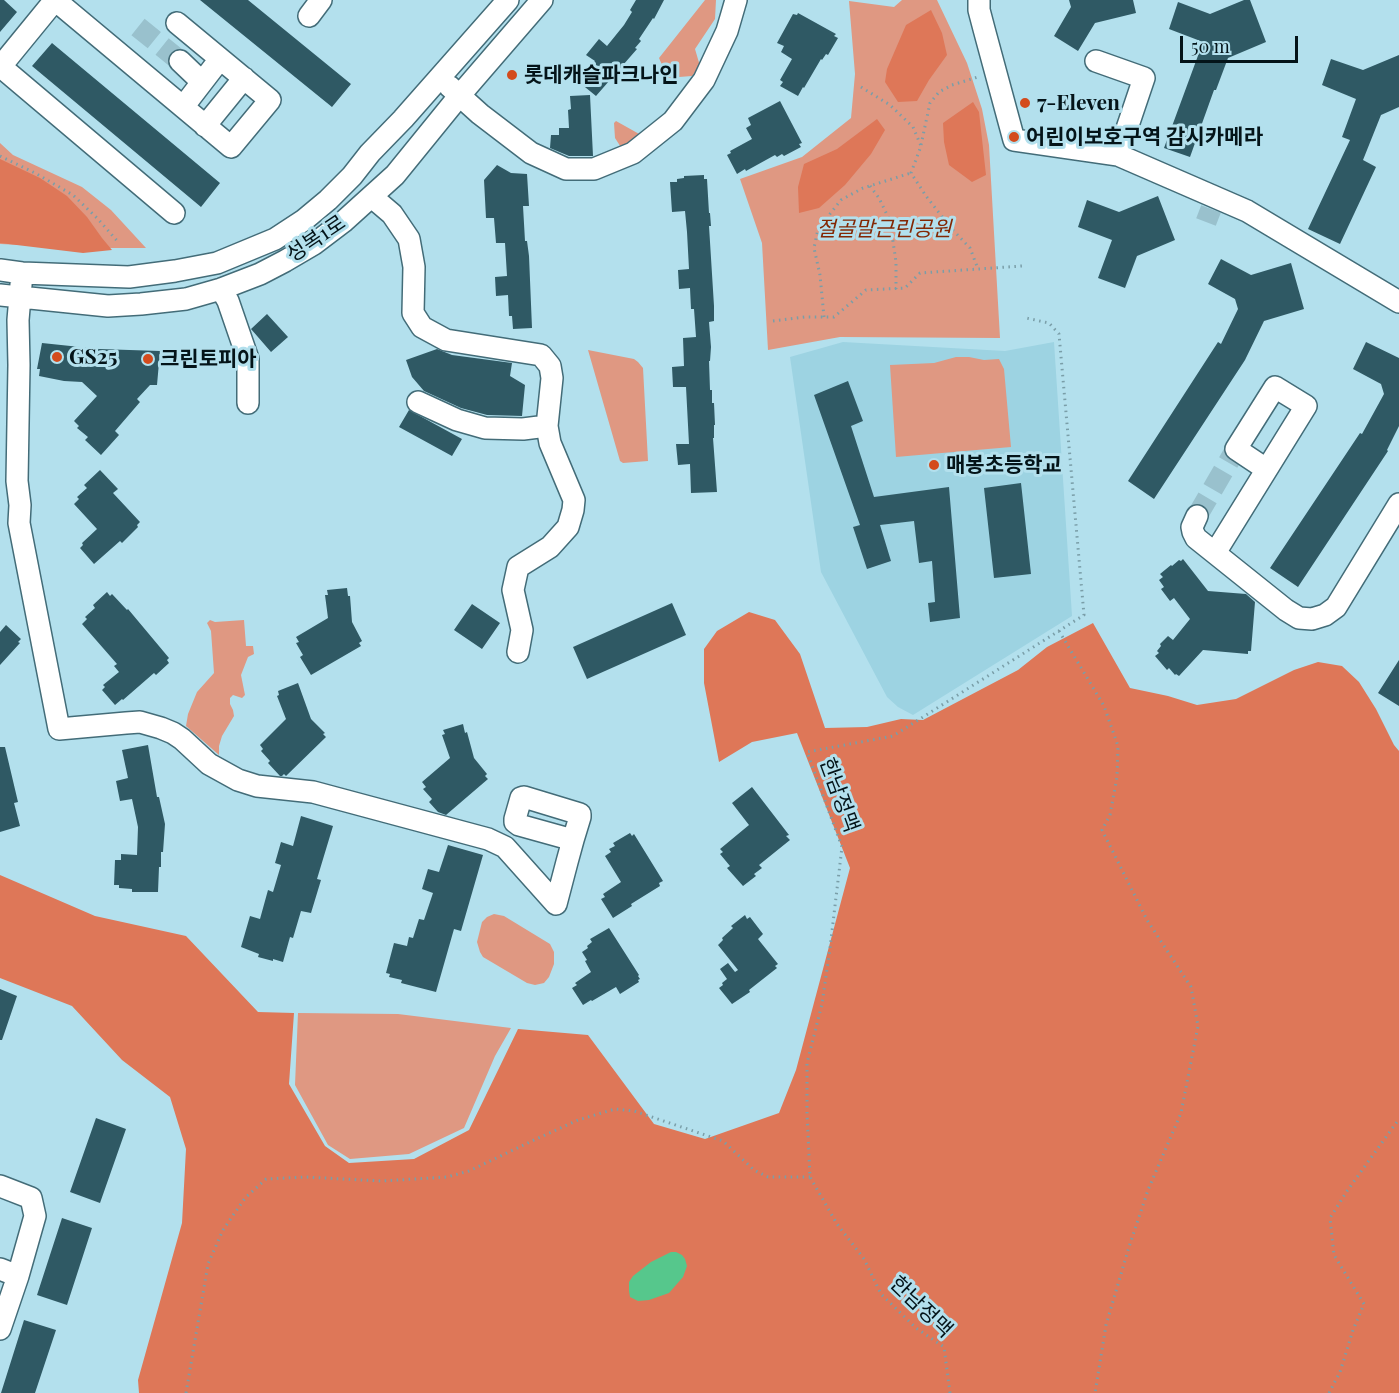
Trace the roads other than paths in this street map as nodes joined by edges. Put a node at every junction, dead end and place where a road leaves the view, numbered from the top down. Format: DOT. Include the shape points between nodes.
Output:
graph roads {
  1 [pos="55,0"];
  2 [pos="508,0"];
  3 [pos="542,0"];
  4 [pos="736,0"];
  5 [pos="979,0"];
  6 [pos="177,22"];
  7 [pos="220,59"];
  8 [pos="1096,60"];
  9 [pos="180,61"];
  10 [pos="0,66"];
  11 [pos="244,78"];
  12 [pos="439,78"];
  13 [pos="202,82"];
  14 [pos="460,95"];
  15 [pos="183,107"];
  16 [pos="205,126"];
  17 [pos="1118,155"];
  18 [pos="372,197"];
  19 [pos="174,213"];
  20 [pos="0,270"];
  21 [pos="22,273"];
  22 [pos="221,289"];
  23 [pos="10,297"];
  24 [pos="1399,303"];
  25 [pos="418,402"];
  26 [pos="248,403"];
  27 [pos="547,426"];
  28 [pos="1266,469"];
  29 [pos="1399,504"];
  30 [pos="1197,516"];
  31 [pos="1393,527"];
  32 [pos="1215,553"];
  33 [pos="518,652"];
  34 [pos="573,840"];
  35 [pos="0,1186"];
  36 [pos="9,1272"];
  37 [pos="0,1329"];
  1 -- 10 [label="street"];
  1 -- 15 [label="street"];
  2 -- 12 [label="street, 성복1로"];
  3 -- 14 [label="street, 성복1로"];
  4 -- 14 [label="street" via="727,31 704,80 673,121 633,153 594,169 566,169 531,153"];
  5 -- 17 [label="street" via="1014,140"];
  6 -- 7 [label="street"];
  7 -- 11 [label="street"];
  7 -- 13 [label="street"];
  8 -- 17 [label="street" via="1144,78"];
  9 -- 13 [label="street"];
  10 -- 19 [label="street"];
  11 -- 16 [label="street"];
  11 -- 16 [label="street" via="270,100 231,147"];
  12 -- 14 [label="street"];
  12 -- 21 [label="street, 성복1로" via="328,200 275,239 216,263 140,276"];
  13 -- 15 [label="street"];
  14 -- 18 [label="street, 성복1로" via="395,175"];
  15 -- 16 [label="street"];
  17 -- 24 [label="street" via="1214,203 1247,211"];
  18 -- 22 [label="street, 성복1로" via="314,244 261,274"];
  18 -- 27 [label="street" via="393,214 409,239 414,267 413,313 422,327 446,340 541,355 550,366 552,378"];
  20 -- 21 [label="street, 성복1로"];
  21 -- 23 [label="street"];
  22 -- 23 [label="street, 성복1로" via="186,298 108,306"];
  22 -- 26 [label="street" via="248,359"];
  23 -- 34 [label="street" via="18,320 19,522 59,729 140,722 172,733 209,764 238,780 313,792 488,839 505,847 556,904"];
  25 -- 27 [label="street" via="486,428"];
  27 -- 33 [label="street" via="550,443 574,500 573,510 568,527 550,547 518,567 513,590 522,630"];
  28 -- 32 [label="street"];
  29 -- 31 [label="street"];
  30 -- 32 [label="street" via="1192,532"];
  31 -- 32 [label="street" via="1336,607 1312,619 1299,618 1286,610"];
  35 -- 36 [label="street" via="31,1198 35,1216"];
  36 -- 37 [label="street"];
}
